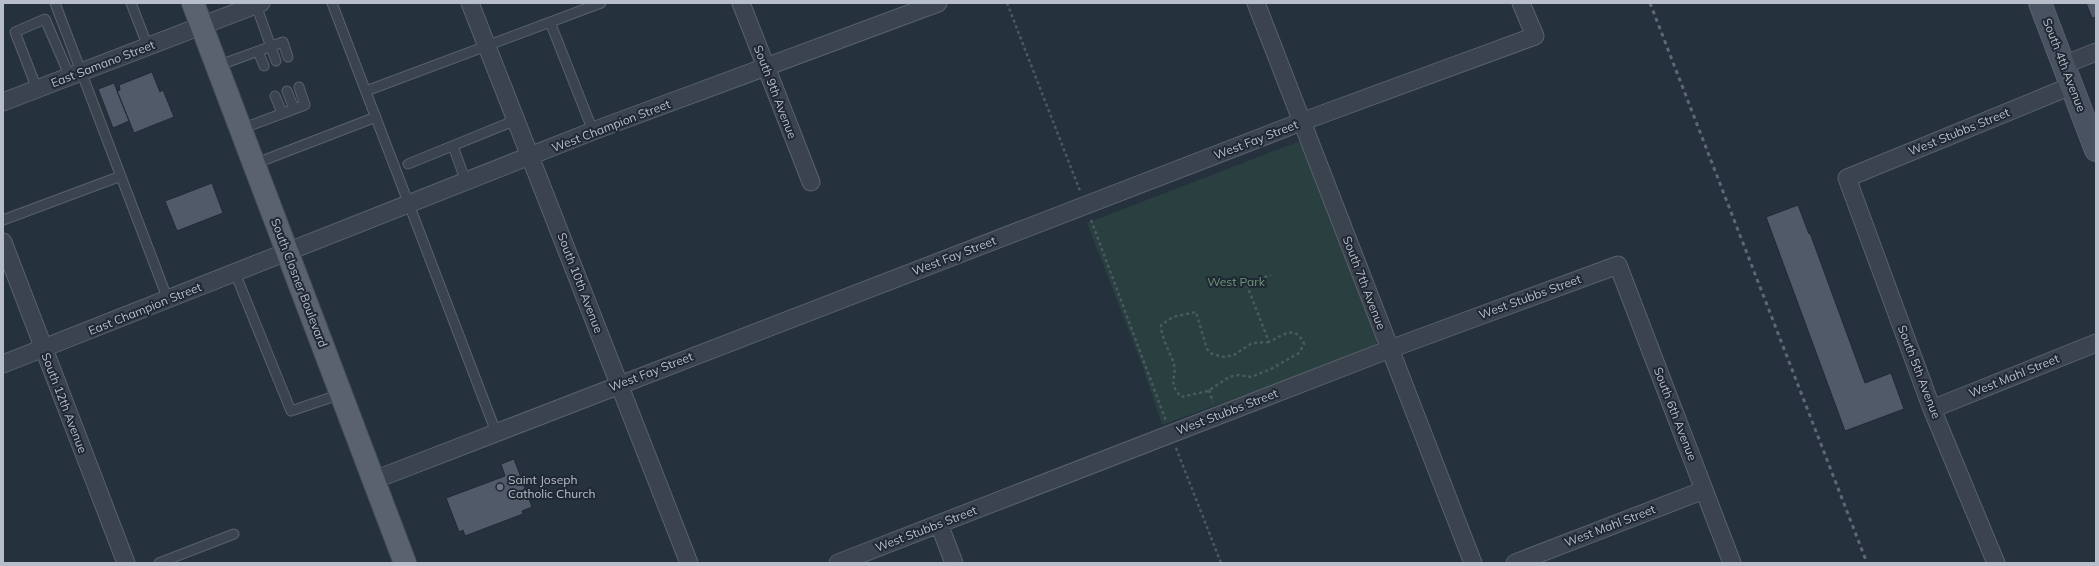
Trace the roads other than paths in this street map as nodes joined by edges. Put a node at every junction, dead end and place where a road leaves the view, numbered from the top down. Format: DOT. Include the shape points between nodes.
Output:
graph roads {
  1 [pos="55,3"];
  2 [pos="131,3"];
  3 [pos="193,3"];
  4 [pos="332,3"];
  5 [pos="470,3"];
  6 [pos="601,3"];
  7 [pos="741,3"];
  8 [pos="938,3"];
  9 [pos="1256,3"];
  10 [pos="1521,3"];
  11 [pos="2040,3"];
  12 [pos="258,4"];
  13 [pos="550,22"];
  14 [pos="202,27"];
  15 [pos="271,46"];
  16 [pos="486,46"];
  17 [pos="148,47"];
  18 [pos="258,51"];
  19 [pos="2096,52"];
  20 [pos="288,57"];
  21 [pos="276,61"];
  22 [pos="2063,64"];
  23 [pos="217,66"];
  24 [pos="264,66"];
  25 [pos="765,67"];
  26 [pos="76,74"];
  27 [pos="2071,86"];
  28 [pos="299,87"];
  29 [pos="37,89"];
  30 [pos="287,91"];
  31 [pos="366,91"];
  32 [pos="275,96"];
  33 [pos="3,102"];
  34 [pos="294,109"];
  35 [pos="282,113"];
  36 [pos="376,117"];
  37 [pos="516,120"];
  38 [pos="1301,122"];
  39 [pos="241,129"];
  40 [pos="324,130"];
  41 [pos="593,131"];
  42 [pos="319,139"];
  43 [pos="453,146"];
  44 [pos="2096,150"];
  45 [pos="532,157"];
  46 [pos="254,164"];
  47 [pos="408,164"];
  48 [pos="121,176"];
  49 [pos="1847,178"];
  50 [pos="466,182"];
  51 [pos="810,182"];
  52 [pos="410,204"];
  53 [pos="3,220"];
  54 [pos="3,242"];
  55 [pos="287,253"];
  56 [pos="1618,265"];
  57 [pos="235,273"];
  58 [pos="168,300"];
  59 [pos="2096,343"];
  60 [pos="1390,348"];
  61 [pos="44,349"];
  62 [pos="3,364"];
  63 [pos="619,384"];
  64 [pos="341,394"];
  65 [pos="1932,409"];
  66 [pos="496,432"];
  67 [pos="374,480"];
  68 [pos="1704,490"];
  69 [pos="939,524"];
  70 [pos="234,534"];
  71 [pos="126,563"];
  72 [pos="159,563"];
  73 [pos="406,563"];
  74 [pos="690,563"];
  75 [pos="838,563"];
  76 [pos="954,563"];
  77 [pos="1473,563"];
  78 [pos="1515,563"];
  79 [pos="1732,563"];
  80 [pos="1996,563"];
  1 -- 26 [label="lane"];
  2 -- 17 [label="lane"];
  3 -- 14 [label="main road, South Closner Boulevard"];
  4 -- 31 [label="lane"];
  5 -- 16 [label="street, South 10th Avenue"];
  6 -- 13 [label="lane"];
  7 -- 25 [label="street, South 9th Avenue"];
  8 -- 25 [label="street, West Champion Street"];
  9 -- 38 [label="street, South 7th Avenue"];
  10 -- 38 [label="street, West Fay Street" via="1535,36"];
  11 -- 22 [label="street, South 4th Avenue"];
  12 -- 14 [label="street, East Samano Street"];
  12 -- 15 [label="lane"];
  13 -- 16 [label="lane"];
  13 -- 41 [label="lane"];
  14 -- 17 [label="street, East Samano Street"];
  14 -- 23 [label="main road, South Closner Boulevard"];
  15 -- 18 [label="lane"];
  15 -- 20 [label="lane" via="283,42"];
  15 -- 21 [label="lane"];
  16 -- 31 [label="lane"];
  16 -- 37 [label="street, South 10th Avenue"];
  17 -- 26 [label="street, East Samano Street"];
  18 -- 23 [label="lane"];
  18 -- 24 [label="lane"];
  19 -- 22 [label="street"];
  22 -- 27 [label="street, South 4th Avenue"];
  23 -- 39 [label="main road, South Closner Boulevard"];
  25 -- 41 [label="street, West Champion Street"];
  25 -- 51 [label="street, South 9th Avenue"];
  26 -- 29 [label="street, East Samano Street"];
  26 -- 29 [label="lane" via="45,19 15,32"];
  26 -- 48 [label="lane"];
  27 -- 44 [label="street, South 4th Avenue"];
  27 -- 49 [label="street, West Stubbs Street"];
  28 -- 34 [label="lane" via="305,104"];
  29 -- 33 [label="street, East Samano Street"];
  30 -- 34 [label="lane"];
  31 -- 36 [label="lane"];
  32 -- 35 [label="lane"];
  34 -- 35 [label="lane"];
  35 -- 39 [label="lane"];
  36 -- 42 [label="lane" via="346,125"];
  36 -- 52 [label="lane"];
  37 -- 43 [label="lane"];
  37 -- 45 [label="street, South 10th Avenue"];
  38 -- 60 [label="street, South 7th Avenue"];
  38 -- 63 [label="street, West Fay Street"];
  39 -- 46 [label="main road, South Closner Boulevard"];
  40 -- 42 [label="lane"];
  41 -- 45 [label="street, West Champion Street"];
  42 -- 46 [label="lane"];
  43 -- 47 [label="lane"];
  43 -- 50 [label="lane"];
  45 -- 50 [label="street, West Champion Street"];
  45 -- 63 [label="street, South 10th Avenue"];
  46 -- 55 [label="main road, South Closner Boulevard"];
  48 -- 53 [label="lane"];
  48 -- 58 [label="lane"];
  49 -- 65 [label="street, South 5th Avenue"];
  50 -- 52 [label="street, West Champion Street"];
  52 -- 55 [label="street, West Champion Street"];
  52 -- 66 [label="lane"];
  54 -- 61 [label="street, South 12th Avenue"];
  55 -- 57 [label="street, East Champion Street"];
  55 -- 64 [label="main road, South Closner Boulevard"];
  56 -- 60 [label="street, West Stubbs Street"];
  56 -- 68 [label="street, South 6th Avenue"];
  57 -- 58 [label="street, East Champion Street"];
  57 -- 64 [label="lane" via="291,411"];
  58 -- 61 [label="street, East Champion Street"];
  59 -- 65 [label="street, West Mahl Street"];
  60 -- 69 [label="street, West Stubbs Street"];
  60 -- 77 [label="street, South 7th Avenue"];
  61 -- 62 [label="street, East Champion Street"];
  61 -- 71 [label="street, South 12th Avenue"];
  63 -- 66 [label="street, West Fay Street"];
  63 -- 74 [label="street, South 10th Avenue"];
  64 -- 67 [label="main road, South Closner Boulevard"];
  65 -- 80 [label="street, South 5th Avenue"];
  66 -- 67 [label="street, West Fay Street"];
  67 -- 73 [label="main road, South Closner Boulevard"];
  68 -- 78 [label="street, West Mahl Street"];
  68 -- 79 [label="street, South 6th Avenue"];
  69 -- 75 [label="street, West Stubbs Street"];
  69 -- 76 [label="street"];
  70 -- 72 [label="lane"];
}
